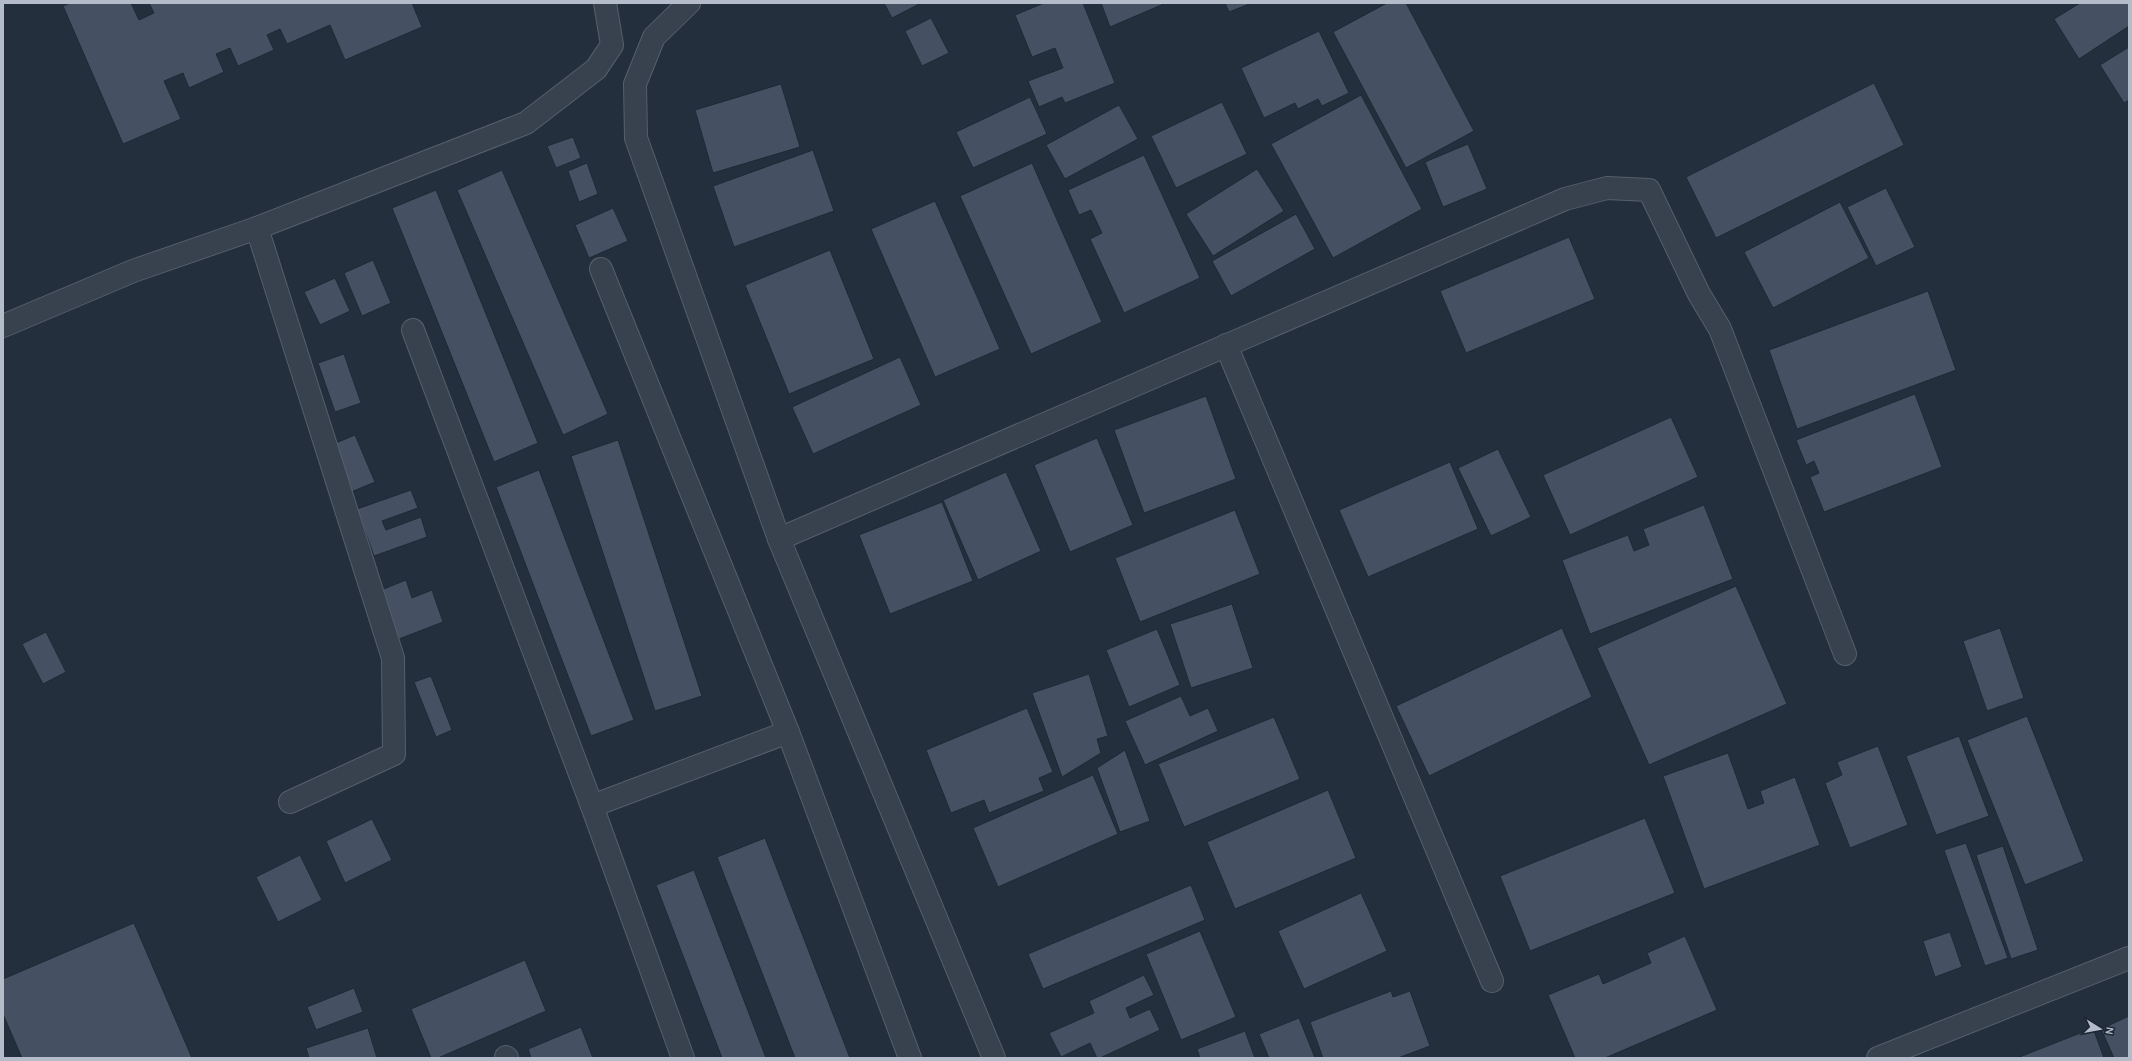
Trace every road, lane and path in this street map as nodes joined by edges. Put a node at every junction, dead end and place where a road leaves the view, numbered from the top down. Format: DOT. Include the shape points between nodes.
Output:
graph roads {
  1 [pos="605,3"];
  2 [pos="689,3"];
  3 [pos="257,228"];
  4 [pos="601,269"];
  5 [pos="3,326"];
  6 [pos="413,330"];
  7 [pos="1226,345"];
  8 [pos="779,539"];
  9 [pos="1845,654"];
  10 [pos="788,732"];
  11 [pos="290,802"];
  12 [pos="592,806"];
  13 [pos="2129,958"];
  14 [pos="1492,981"];
  15 [pos="682,1058"];
  16 [pos="910,1058"];
  17 [pos="994,1058"];
  18 [pos="1878,1058"];
  1 -- 3 [label="street" via="612,45 596,68 526,123"];
  2 -- 8 [label="street" via="654,37 635,84 636,138"];
  3 -- 5 [label="street" via="133,271"];
  3 -- 11 [label="street" via="393,658 394,754"];
  4 -- 10 [label="street"];
  6 -- 12 [label="street"];
  7 -- 8 [label="street"];
  7 -- 9 [label="street" via="1565,199 1608,188 1649,190 1720,329"];
  7 -- 14 [label="street"];
  8 -- 17 [label="street"];
  10 -- 12 [label="street"];
  10 -- 16 [label="street"];
  12 -- 15 [label="street"];
  13 -- 18 [label="street"];
}
